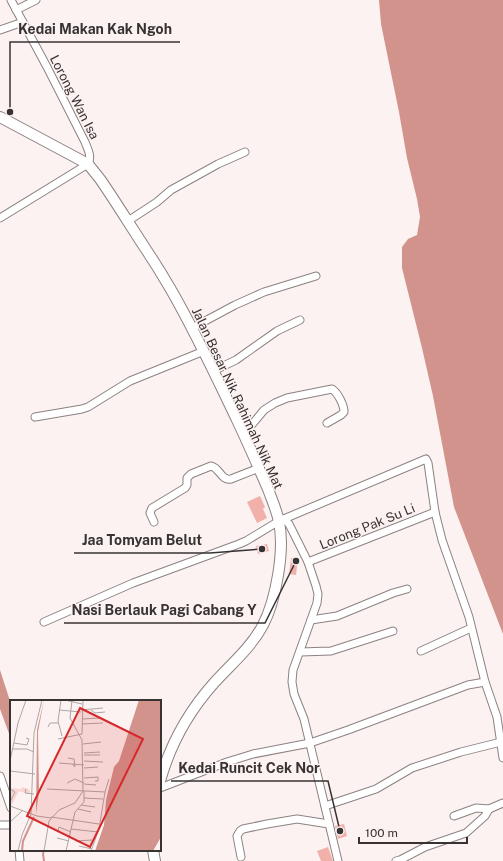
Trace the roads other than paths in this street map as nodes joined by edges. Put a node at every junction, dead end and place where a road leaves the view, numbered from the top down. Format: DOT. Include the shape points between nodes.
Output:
graph roads {
  1 [pos="11,0"];
  2 [pos="36,0"];
  3 [pos="16,10"];
  4 [pos="23,22"];
  5 [pos="0,30"];
  6 [pos="0,117"];
  7 [pos="245,152"];
  8 [pos="88,164"];
  9 [pos="0,218"];
  10 [pos="128,221"];
  11 [pos="316,276"];
  12 [pos="300,320"];
  13 [pos="192,328"];
  14 [pos="204,351"];
  15 [pos="213,371"];
  16 [pos="35,417"];
  17 [pos="327,422"];
  18 [pos="244,434"];
  19 [pos="259,468"];
  20 [pos="434,512"];
  21 [pos="282,520"];
  22 [pos="154,522"];
  23 [pos="308,562"];
  24 [pos="407,589"];
  25 [pos="311,620"];
  26 [pos="44,622"];
  27 [pos="471,628"];
  28 [pos="393,631"];
  29 [pos="421,651"];
  30 [pos="300,652"];
  31 [pos="485,682"];
  32 [pos="501,742"];
  33 [pos="310,743"];
  34 [pos="503,758"];
  35 [pos="0,776"];
  36 [pos="161,778"];
  37 [pos="161,788"];
  38 [pos="503,803"];
  39 [pos="10,805"];
  40 [pos="325,806"];
  41 [pos="489,809"];
  42 [pos="454,816"];
  43 [pos="329,824"];
  44 [pos="0,825"];
  45 [pos="10,826"];
  46 [pos="19,851"];
  47 [pos="153,851"];
  48 [pos="241,857"];
  49 [pos="20,861"];
  50 [pos="155,861"];
  51 [pos="338,861"];
  52 [pos="396,861"];
  1 -- 3 [label="street, Lorong Wan Isa"];
  2 -- 3 [label="street"];
  3 -- 4 [label="street, Lorong Wan Isa"];
  4 -- 5 [label="street"];
  4 -- 8 [label="street, Lorong Wan Isa" via="85,142 90,155"];
  6 -- 8 [label="street, Jalan Besar Nik Rahimah Nik Mat"];
  7 -- 10 [label="street" via="171,190"];
  8 -- 9 [label="street"];
  8 -- 10 [label="street, Jalan Besar Nik Rahimah Nik Mat"];
  10 -- 13 [label="street, Jalan Besar Nik Rahimah Nik Mat"];
  11 -- 13 [label="street" via="235,304"];
  12 -- 15 [label="street" via="277,331 236,360"];
  13 -- 14 [label="street, Jalan Besar Nik Rahimah Nik Mat"];
  14 -- 15 [label="street, Jalan Besar Nik Rahimah Nik Mat"];
  14 -- 16 [label="street" via="130,381 88,406"];
  15 -- 18 [label="street, Jalan Besar Nik Rahimah Nik Mat"];
  17 -- 18 [label="street" via="344,412 332,389 275,403 264,410"];
  18 -- 19 [label="street, Jalan Besar Nik Rahimah Nik Mat"];
  19 -- 21 [label="street, Jalan Besar Nik Rahimah Nik Mat"];
  19 -- 22 [label="street" via="228,480 218,469 211,466 191,474 187,478 185,488 152,508 150,513"];
  20 -- 21 [label="street" via="426,459"];
  20 -- 23 [label="street, Lorong Pak Su Li"];
  20 -- 27 [label="street"];
  21 -- 23 [label="street" via="289,524"];
  21 -- 26 [label="street" via="239,544 133,583"];
  21 -- 36 [label="street, Jalan Besar Nik Rahimah Nik Mat" via="276,582 263,625 251,645 199,701 172,746"];
  23 -- 25 [label="street" via="318,594"];
  24 -- 25 [label="street" via="392,592 337,616"];
  25 -- 30 [label="street"];
  27 -- 29 [label="street"];
  27 -- 31 [label="street"];
  28 -- 30 [label="street" via="331,651"];
  30 -- 33 [label="street" via="293,670 292,682"];
  31 -- 32 [label="street" via="497,717"];
  31 -- 33 [label="street" via="468,685"];
  32 -- 34 [label="street"];
  32 -- 40 [label="street" via="412,768 376,788"];
  33 -- 37 [label="street" via="253,754"];
  33 -- 40 [label="street"];
  35 -- 39 [label="street"];
  38 -- 41 [label="street"];
  40 -- 43 [label="street"];
  41 -- 42 [label="street" via="477,808"];
  41 -- 52 [label="street" via="466,833 425,847"];
  43 -- 48 [label="street" via="297,819 241,830 237,836"];
  43 -- 51 [label="street"];
  44 -- 45 [label="street"];
  46 -- 49 [label="street"];
  47 -- 50 [label="street"];
}
